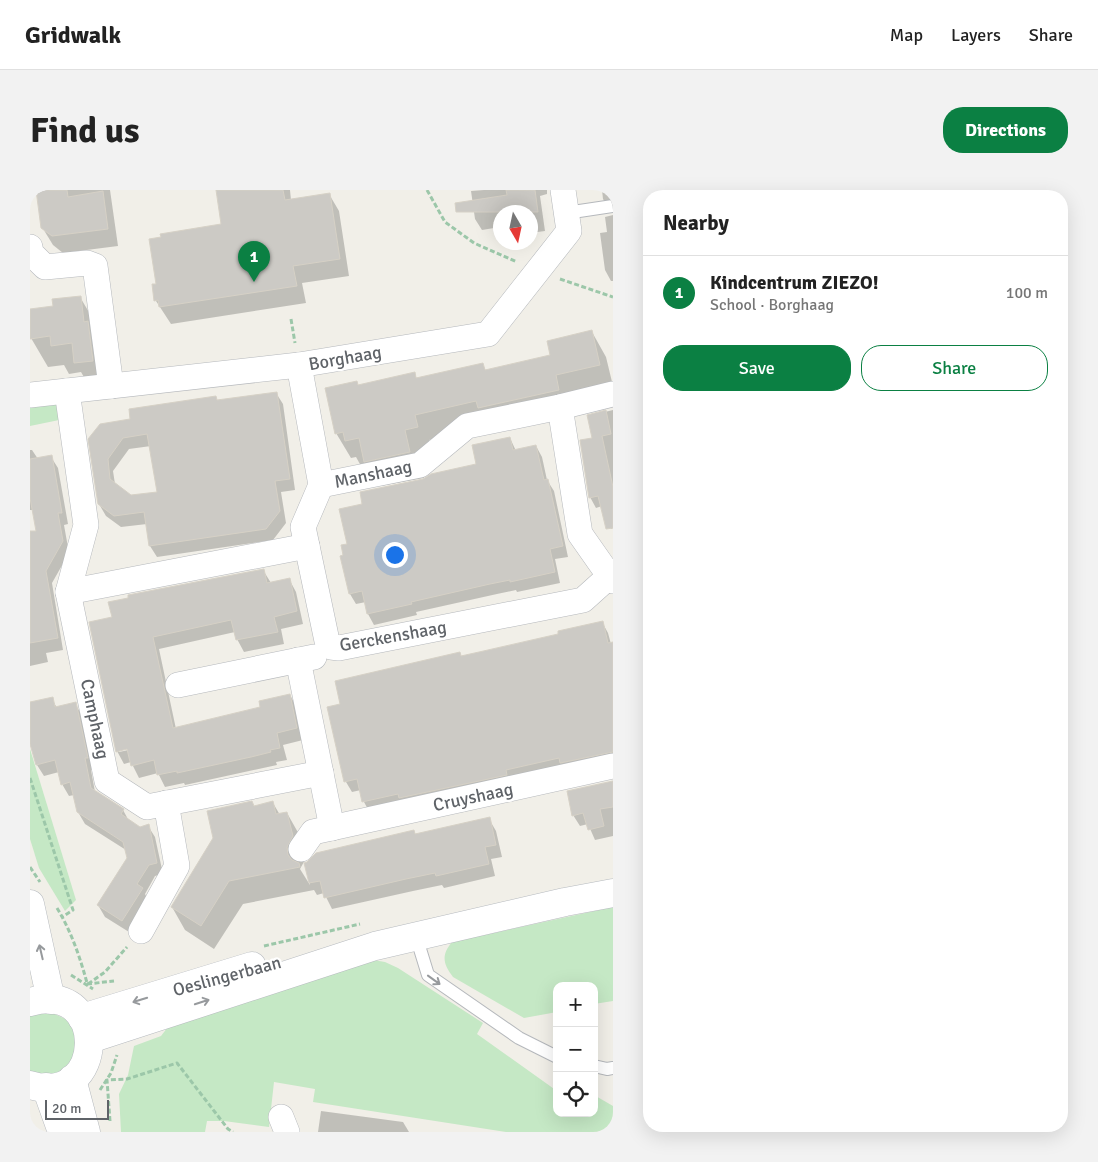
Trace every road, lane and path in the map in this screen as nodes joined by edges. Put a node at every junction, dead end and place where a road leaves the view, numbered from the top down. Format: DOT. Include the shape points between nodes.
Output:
graph roads {
  1 [pos="427,190"];
  2 [pos="565,201"];
  3 [pos="613,206"];
  4 [pos="32,257"];
  5 [pos="537,271"];
  6 [pos="613,296"];
  7 [pos="299,365"];
  8 [pos="111,386"];
  9 [pos="67,391"];
  10 [pos="613,394"];
  11 [pos="30,395"];
  12 [pos="560,407"];
  13 [pos="321,485"];
  14 [pos="307,546"];
  15 [pos="612,577"];
  16 [pos="68,592"];
  17 [pos="331,647"];
  18 [pos="298,660"];
  19 [pos="178,685"];
  20 [pos="613,766"];
  21 [pos="321,773"];
  22 [pos="30,778"];
  23 [pos="166,803"];
  24 [pos="332,828"];
  25 [pos="301,849"];
  26 [pos="30,867"];
  27 [pos="613,893"];
  28 [pos="41,896"];
  29 [pos="62,916"];
  30 [pos="141,931"];
  31 [pos="416,936"];
  32 [pos="41,1001"];
  33 [pos="86,1028"];
  34 [pos="553,1055"];
  35 [pos="598,1067"];
  36 [pos="613,1068"];
  37 [pos="72,1078"];
  38 [pos="38,1086"];
  39 [pos="30,1123"];
  40 [pos="98,1128"];
  41 [pos="34,1132"];
  42 [pos="62,1132"];
  43 [pos="233,1132"];
  1 -- 5 [label="path" via="445,222 474,243"];
  2 -- 3 [label="lane"];
  2 -- 5 [label="street, Borghaag" via="569,231"];
  4 -- 8 [label="street" via="45,267 88,262 95,266"];
  5 -- 6 [label="path"];
  5 -- 7 [label="street, Borghaag" via="488,334"];
  7 -- 8 [label="street, Borghaag"];
  7 -- 13 [label="street"];
  8 -- 9 [label="street, Borghaag"];
  9 -- 11 [label="street, Borghaag"];
  9 -- 16 [label="street, Camphaag" via="86,525"];
  10 -- 12 [label="street, Manshaag"];
  12 -- 13 [label="street, Manshaag" via="466,426 420,465"];
  12 -- 15 [label="street" via="580,534"];
  13 -- 14 [label="street, Gerckenshaag" via="303,527"];
  14 -- 16 [label="street"];
  14 -- 17 [label="street, Gerckenshaag" via="327,641"];
  15 -- 17 [label="street, Gerckenshaag" via="583,600"];
  16 -- 23 [label="street, Camphaag" via="107,782 147,807"];
  17 -- 18 [label="street" via="324,654"];
  18 -- 19 [label="street"];
  18 -- 21 [label="street"];
  20 -- 24 [label="street, Cruyshaag"];
  21 -- 23 [label="street, Camphaag"];
  21 -- 24 [label="street"];
  22 -- 29 [label="path" via="73,910"];
  23 -- 30 [label="street" via="177,866"];
  24 -- 25 [label="street, Cruyshaag" via="313,832"];
  26 -- 28 [label="path"];
  27 -- 31 [label="main road, Oeslingerbaan"];
  28 -- 29 [label="path"];
  32 -- 28 [label="main road, one-way"];
  29 -- 30 [label="path" via="87,984 104,972"];
  31 -- 33 [label="main road, Oeslingerbaan"];
  31 -- 34 [label="lane, one-way" via="428,975 519,1038"];
  32 -- 33 [label="main road" via="66,1004 76,1011"];
  33 -- 37 [label="main road" via="90,1047 83,1068"];
  35 -- 36 [label="lane"];
  37 -- 38 [label="main road" via="61,1084"];
  37 -- 40 [label="main road"];
  38 -- 42 [label="main road"];
  39 -- 41 [label="path"];
  40 -- 43 [label="path" via="108,1080 127,1079 177,1063"];
}
